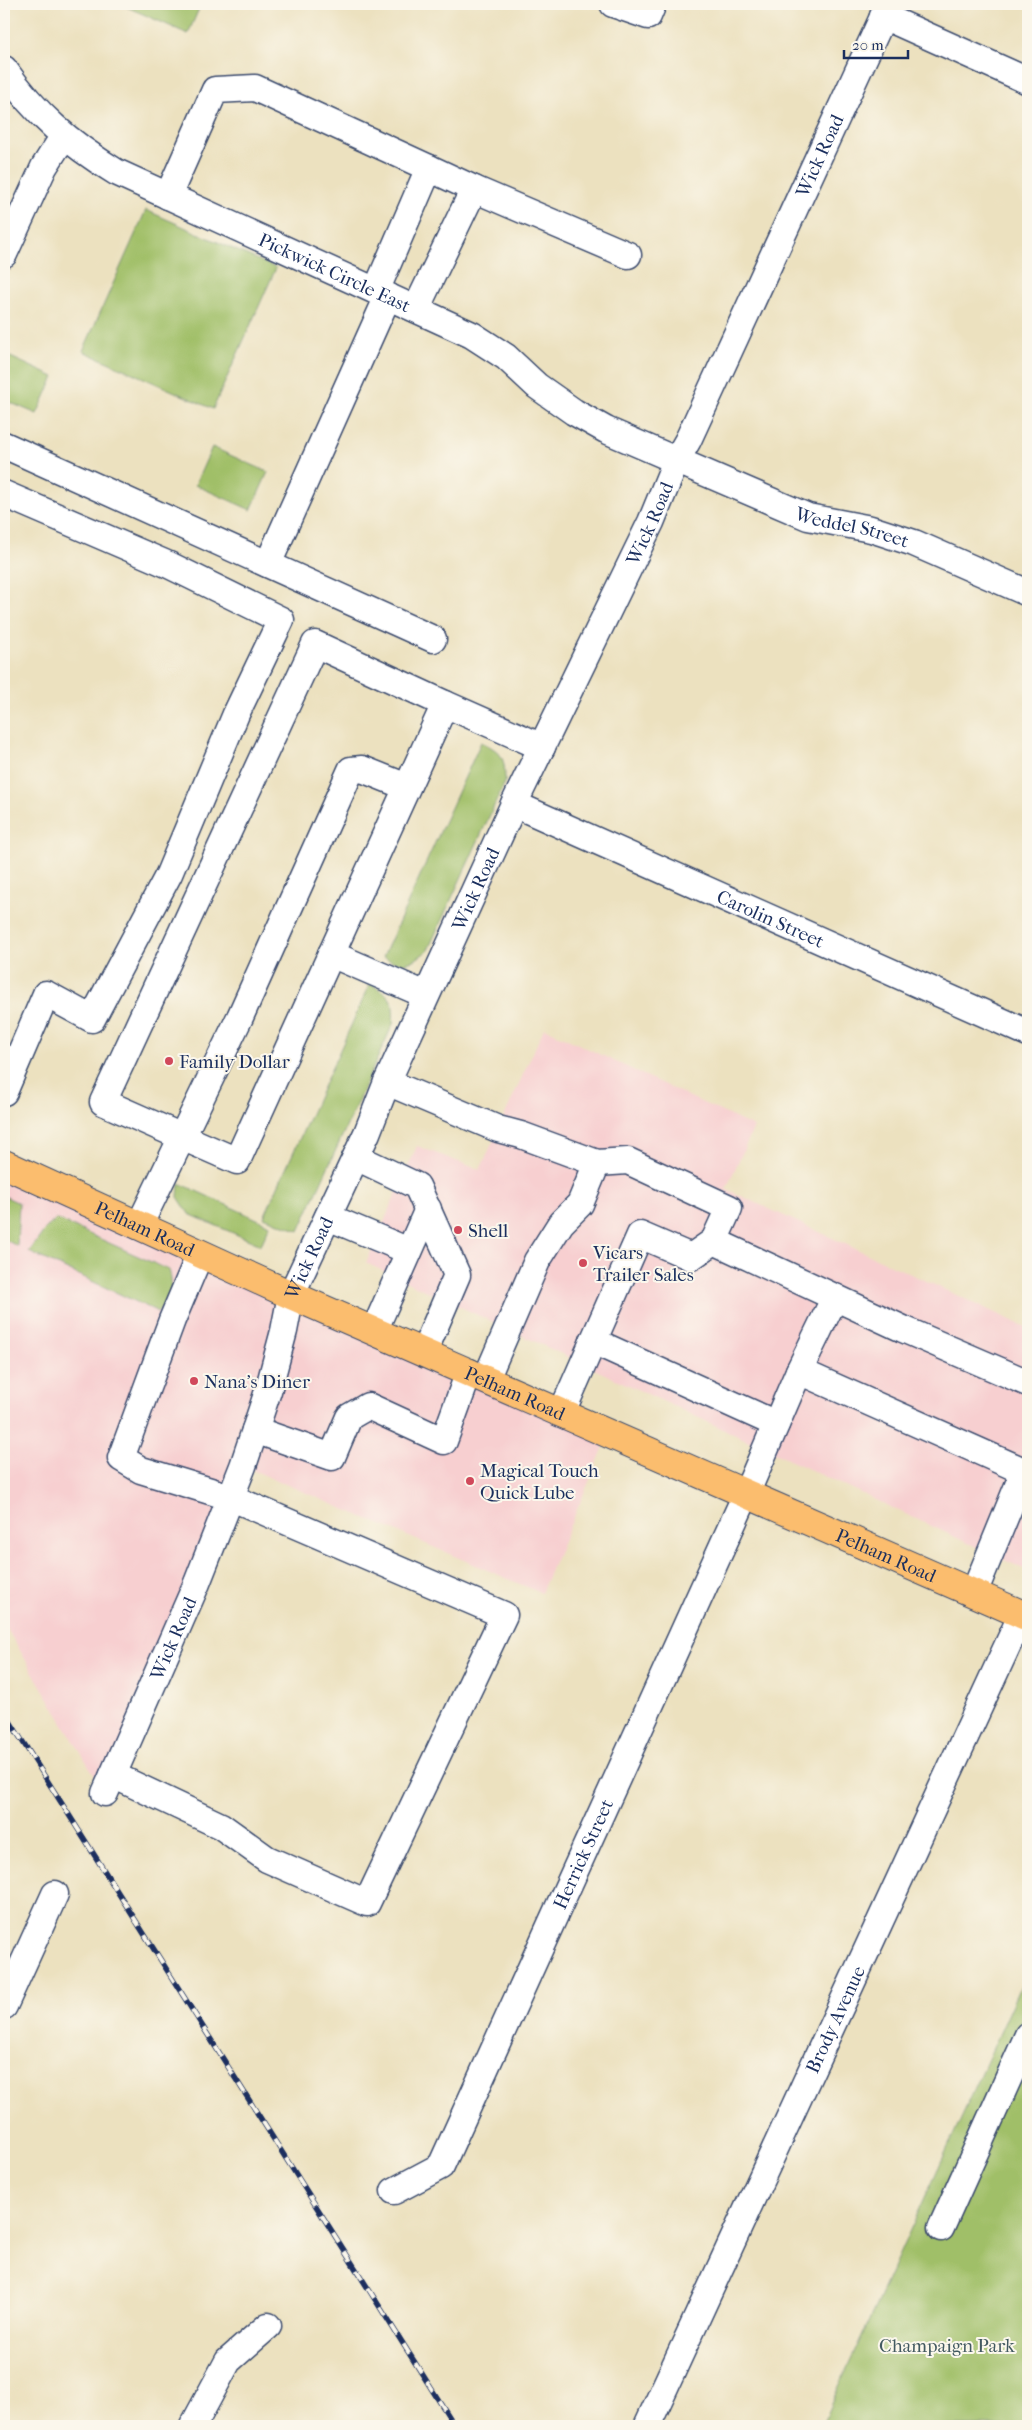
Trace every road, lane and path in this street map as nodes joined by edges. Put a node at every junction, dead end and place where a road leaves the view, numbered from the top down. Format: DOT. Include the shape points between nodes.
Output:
graph roads {
  1 [pos="613,4"];
  2 [pos="653,4"];
  3 [pos="886,10"];
  4 [pos="4,69"];
  5 [pos="1028,82"];
  6 [pos="63,136"];
  7 [pos="429,168"];
  8 [pos="474,189"];
  9 [pos="168,196"];
  10 [pos="4,254"];
  11 [pos="628,256"];
  12 [pos="382,293"];
  13 [pos="416,309"];
  14 [pos="4,445"];
  15 [pos="676,461"];
  16 [pos="4,494"];
  17 [pos="268,564"];
  18 [pos="1028,591"];
  19 [pos="433,639"];
  20 [pos="445,704"];
  21 [pos="542,747"];
  22 [pos="407,787"];
  23 [pos="514,804"];
  24 [pos="331,954"];
  25 [pos="426,995"];
  26 [pos="1028,1033"];
  27 [pos="387,1082"];
  28 [pos="4,1092"];
  29 [pos="182,1137"];
  30 [pos="356,1157"];
  31 [pos="597,1163"];
  32 [pos="4,1164"];
  33 [pos="428,1209"];
  34 [pos="328,1217"];
  35 [pos="139,1226"];
  36 [pos="714,1241"];
  37 [pos="409,1251"];
  38 [pos="200,1254"];
  39 [pos="291,1295"];
  40 [pos="835,1298"];
  41 [pos="374,1331"];
  42 [pos="593,1341"];
  43 [pos="424,1352"];
  44 [pos="799,1371"];
  45 [pos="477,1376"];
  46 [pos="1028,1383"];
  47 [pos="562,1412"];
  48 [pos="776,1424"];
  49 [pos="255,1430"];
  50 [pos="1026,1472"];
  51 [pos="747,1492"];
  52 [pos="230,1498"];
  53 [pos="974,1593"];
  54 [pos="1025,1616"];
  55 [pos="55,1894"];
  56 [pos="4,2006"];
  57 [pos="1028,2035"];
  58 [pos="394,2191"];
  59 [pos="941,2228"];
  60 [pos="268,2326"];
  61 [pos="193,2426"];
  62 [pos="647,2426"];
  1 -- 2 [label="street" via="648,16"];
  3 -- 5 [label="street"];
  3 -- 15 [label="street, Wick Road"];
  4 -- 6 [label="street, Pickwick Circle East" via="20,92"];
  6 -- 9 [label="street, Pickwick Circle East" via="116,172"];
  6 -- 10 [label="street" via="44,167"];
  7 -- 8 [label="street"];
  7 -- 9 [label="street" via="255,88 215,90"];
  7 -- 12 [label="street"];
  8 -- 11 [label="street"];
  8 -- 13 [label="street"];
  9 -- 12 [label="street, Pickwick Circle East"];
  12 -- 13 [label="street, Pickwick Circle East"];
  12 -- 17 [label="street"];
  13 -- 15 [label="street, Pickwick Circle East" via="472,334 574,412"];
  14 -- 17 [label="street"];
  15 -- 18 [label="street, Weddel Street" via="808,517 871,529 914,542"];
  15 -- 21 [label="street, Wick Road" via="651,522"];
  16 -- 28 [label="street" via="169,565 280,620 236,714 169,874 92,1019 46,994"];
  17 -- 19 [label="street"];
  20 -- 21 [label="street"];
  20 -- 22 [label="street"];
  20 -- 29 [label="street" via="315,644 103,1102"];
  21 -- 23 [label="street, Wick Road"];
  22 -- 24 [label="street"];
  22 -- 29 [label="street" via="362,769 351,770"];
  23 -- 25 [label="street, Wick Road"];
  23 -- 26 [label="street, Carolin Street"];
  24 -- 25 [label="street"];
  24 -- 29 [label="street" via="237,1161"];
  25 -- 27 [label="street, Wick Road"];
  27 -- 30 [label="street, Wick Road"];
  27 -- 31 [label="street" via="498,1129"];
  29 -- 35 [label="street"];
  30 -- 33 [label="street" via="417,1186"];
  30 -- 34 [label="street, Wick Road"];
  31 -- 36 [label="street" via="628,1161 729,1208"];
  31 -- 45 [label="street" via="580,1204 561,1223 537,1262"];
  32 -- 35 [label="main road, Pelham Road"];
  33 -- 37 [label="street"];
  33 -- 43 [label="street" via="457,1275"];
  34 -- 37 [label="street"];
  34 -- 39 [label="street, Wick Road"];
  35 -- 38 [label="main road, Pelham Road"];
  36 -- 40 [label="street"];
  36 -- 42 [label="street" via="691,1257 640,1235"];
  37 -- 41 [label="street"];
  38 -- 39 [label="main road, Pelham Road"];
  38 -- 52 [label="street" via="121,1458 141,1470"];
  39 -- 41 [label="main road, Pelham Road"];
  39 -- 49 [label="street, Wick Road" via="284,1331"];
  40 -- 44 [label="street, Herrick Street"];
  40 -- 46 [label="street"];
  41 -- 43 [label="main road, Pelham Road"];
  42 -- 47 [label="street"];
  42 -- 48 [label="street"];
  43 -- 45 [label="main road, Pelham Road"];
  44 -- 48 [label="street, Herrick Street"];
  44 -- 50 [label="street"];
  45 -- 47 [label="main road, Pelham Road"];
  45 -- 49 [label="street" via="444,1441 368,1406 349,1417 332,1456"];
  47 -- 51 [label="main road, Pelham Road"];
  48 -- 51 [label="street, Herrick Street"];
  49 -- 52 [label="street, Wick Road"];
  50 -- 53 [label="street"];
  51 -- 53 [label="main road, Pelham Road"];
  51 -- 58 [label="street, Herrick Street" via="441,2166"];
  52 -- 52 [label="street, Wick Road" via="197,1584 109,1784 221,1826 267,1858 367,1903 504,1615"];
  53 -- 54 [label="main road, Pelham Road"];
  54 -- 62 [label="street, Brody Avenue"];
  55 -- 56 [label="street"];
  57 -- 59 [label="street"];
  60 -- 61 [label="street" via="228,2361"];
}
